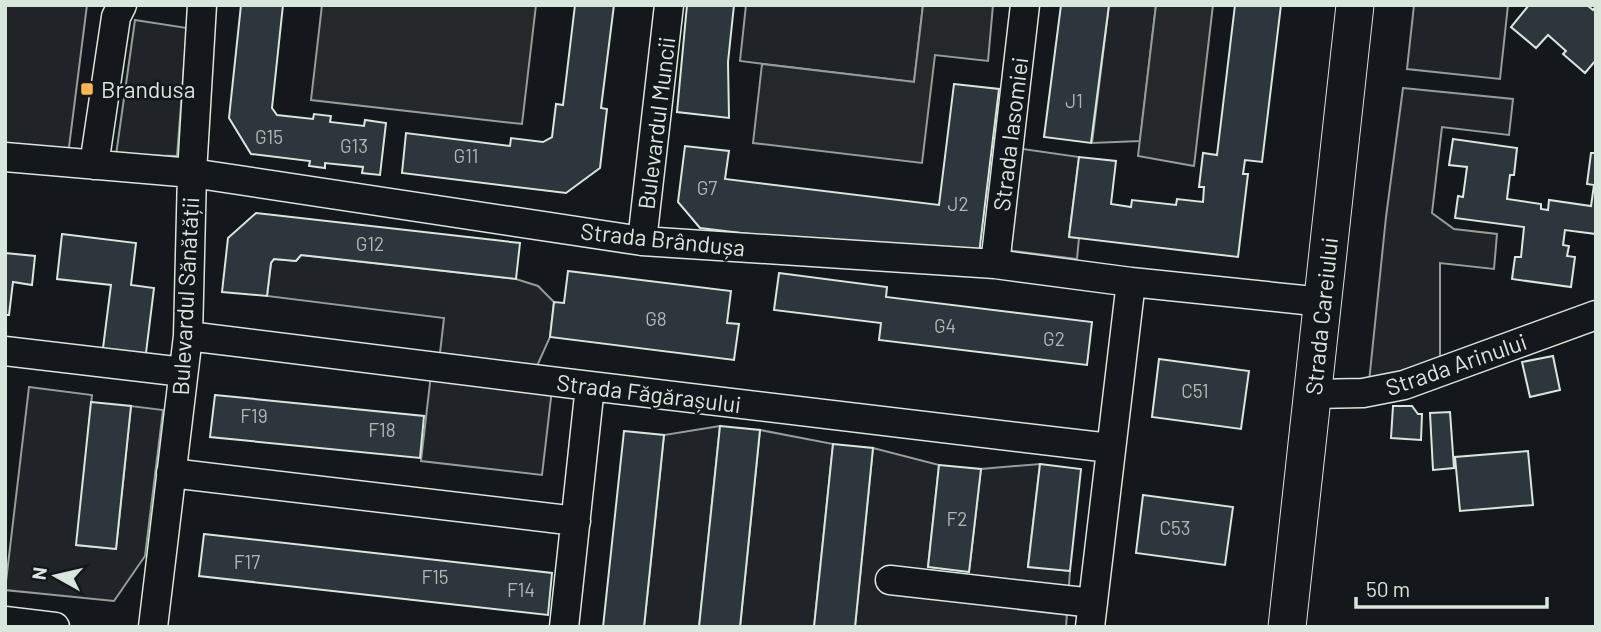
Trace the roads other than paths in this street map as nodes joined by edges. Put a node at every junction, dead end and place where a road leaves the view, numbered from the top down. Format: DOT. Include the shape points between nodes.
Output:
graph roads {
  1 [pos="122,5"];
  2 [pos="202,5"];
  3 [pos="669,5"];
  4 [pos="1025,5"];
  5 [pos="1355,5"];
  6 [pos="5,157"];
  7 [pos="94,164"];
  8 [pos="192,173"];
  9 [pos="642,241"];
  10 [pos="995,264"];
  11 [pos="1131,282"];
  12 [pos="1323,302"];
  13 [pos="1596,315"];
  14 [pos="188,336"];
  15 [pos="5,351"];
  16 [pos="183,372"];
  17 [pos="590,386"];
  18 [pos="1313,394"];
  19 [pos="1110,448"];
  20 [pos="171,473"];
  21 [pos="576,521"];
  22 [pos="890,580"];
  23 [pos="1092,615"];
  24 [pos="5,621"];
  25 [pos="55,627"];
  26 [pos="153,627"];
  27 [pos="564,627"];
  28 [pos="1287,627"];
  1 -- 7 [label="street" via="116,17"];
  2 -- 8 [label="street, Bulevardul Sănătății"];
  3 -- 9 [label="street, Bulevardul Muncii"];
  4 -- 10 [label="street, Strada Iasomiei"];
  5 -- 12 [label="main road, Strada Careiului"];
  6 -- 7 [label="street, Strada Brândușa"];
  7 -- 8 [label="street, Strada Brândușa"];
  8 -- 9 [label="street, Strada Brândușa"];
  8 -- 14 [label="street, Bulevardul Sănătății"];
  9 -- 10 [label="street, Strada Brândușa"];
  10 -- 11 [label="street, Strada Brândușa"];
  11 -- 12 [label="street, Strada Brândușa"];
  11 -- 19 [label="street"];
  12 -- 18 [label="main road, Strada Careiului"];
  13 -- 18 [label="street, Strada Arinului" via="1404,385 1363,393"];
  14 -- 16 [label="street, Bulevardul Sănătății"];
  14 -- 17 [label="street, Strada Făgărașului"];
  15 -- 16 [label="street"];
  16 -- 20 [label="street, Bulevardul Sănătății"];
  17 -- 19 [label="street, Strada Făgărașului"];
  17 -- 21 [label="street"];
  18 -- 28 [label="main road, Strada Careiului"];
  19 -- 23 [label="street"];
  20 -- 21 [label="street"];
  20 -- 26 [label="street, Bulevardul Sănătății"];
  21 -- 27 [label="street"];
  22 -- 23 [label="street"];
  24 -- 25 [label="street"];
}
